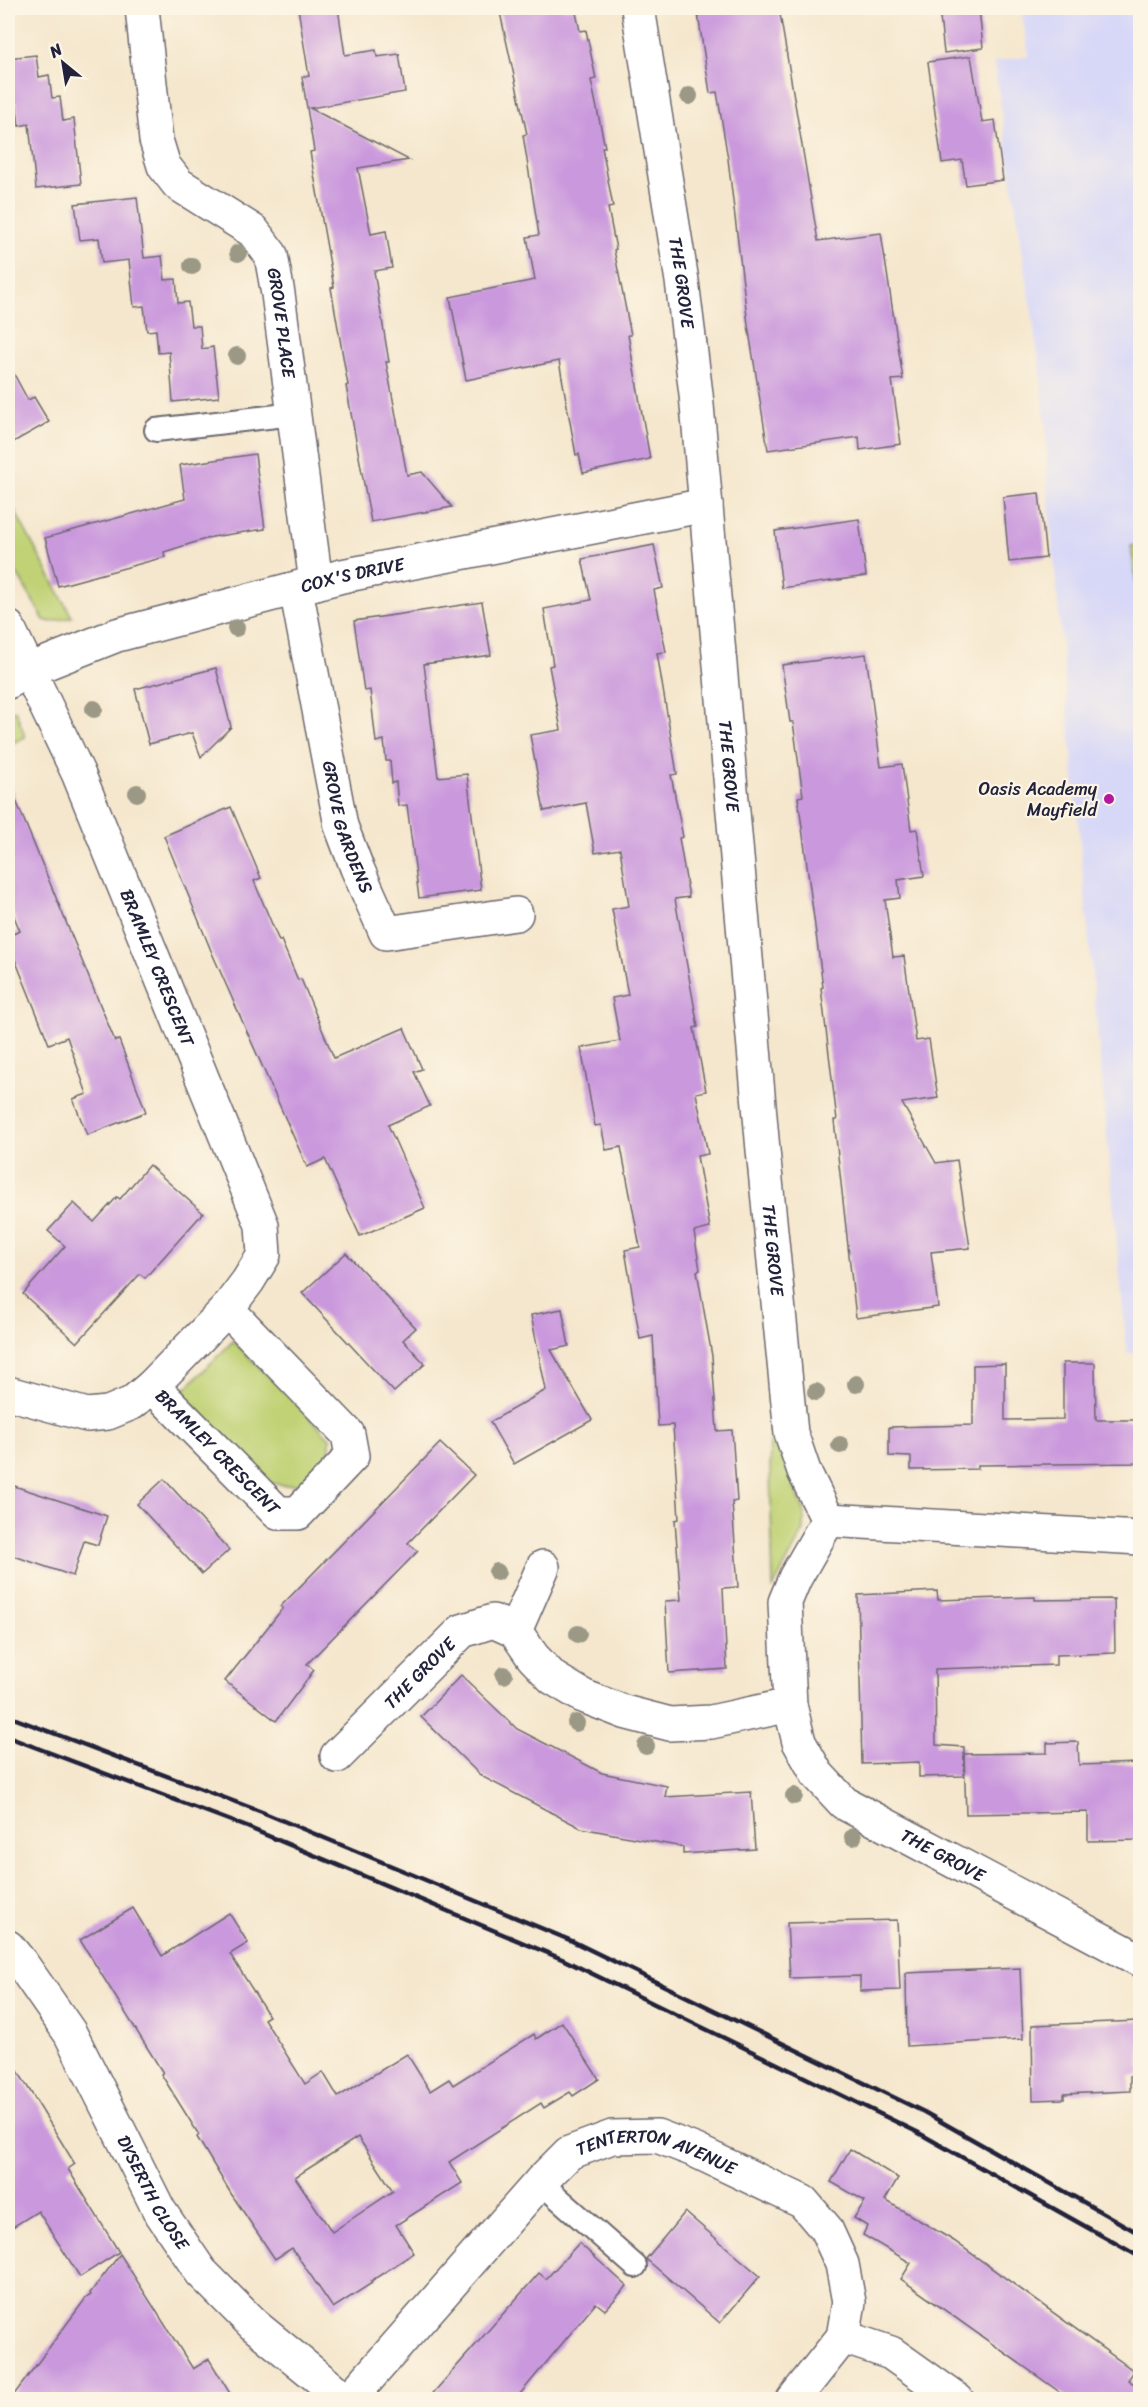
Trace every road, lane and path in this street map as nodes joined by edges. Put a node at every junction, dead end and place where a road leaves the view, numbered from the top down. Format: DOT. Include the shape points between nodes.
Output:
graph roads {
  1 [pos="142,8"];
  2 [pos="638,8"];
  3 [pos="294,414"];
  4 [pos="156,430"];
  5 [pos="706,505"];
  6 [pos="306,586"];
  7 [pos="8,627"];
  8 [pos="18,676"];
  9 [pos="516,914"];
  10 [pos="227,1309"];
  11 [pos="152,1386"];
  12 [pos="8,1393"];
  13 [pos="828,1520"];
  14 [pos="1140,1538"];
  15 [pos="543,1567"];
  16 [pos="515,1631"];
  17 [pos="790,1706"];
  18 [pos="337,1756"];
  19 [pos="8,1947"];
  20 [pos="1140,1960"];
  21 [pos="540,2182"];
  22 [pos="635,2266"];
  23 [pos="843,2337"];
  24 [pos="348,2400"];
  25 [pos="793,2400"];
  26 [pos="957,2400"];
  1 -- 3 [label="street, GROVE PLACE" via="156,141 164,166 178,184 253,231 271,255"];
  2 -- 5 [label="street, THE GROVE" via="689,332"];
  3 -- 4 [label="lane"];
  3 -- 6 [label="street, GROVE PLACE"];
  5 -- 6 [label="street, COX'S DRIVE"];
  5 -- 13 [label="street, THE GROVE" via="791,1433"];
  6 -- 8 [label="street, COX'S DRIVE" via="117,635"];
  6 -- 9 [label="street, GROVE GARDENS" via="341,826 386,933"];
  7 -- 8 [label="street, BRAMLEY CRESCENT"];
  8 -- 10 [label="street, BRAMLEY CRESCENT" via="78,773 262,1225 264,1255"];
  10 -- 11 [label="street, BRAMLEY CRESCENT"];
  10 -- 11 [label="street, BRAMLEY CRESCENT" via="348,1434 352,1456 298,1513 278,1513"];
  11 -- 12 [label="street, BRAMLEY CRESCENT" via="132,1403 108,1413 87,1415"];
  13 -- 14 [label="street"];
  13 -- 17 [label="street, THE GROVE" via="785,1602"];
  15 -- 16 [label="street"];
  16 -- 17 [label="street" via="553,1678 624,1712 670,1724 711,1722"];
  16 -- 18 [label="street, THE GROVE" via="493,1621 462,1631"];
  17 -- 20 [label="street, THE GROVE" via="799,1742 817,1774 844,1803"];
  19 -- 24 [label="street, DYSERTH CLOSE" via="70,2033 159,2210 201,2272 254,2325"];
  21 -- 22 [label="lane"];
  21 -- 23 [label="street, TENTERTON AVENUE" via="568,2153 612,2137 657,2136 803,2202 826,2229 842,2264 849,2302"];
  21 -- 24 [label="street, TENTERTON AVENUE"];
  23 -- 25 [label="street, TENTERTON AVENUE"];
  23 -- 26 [label="street" via="891,2354"];
}
